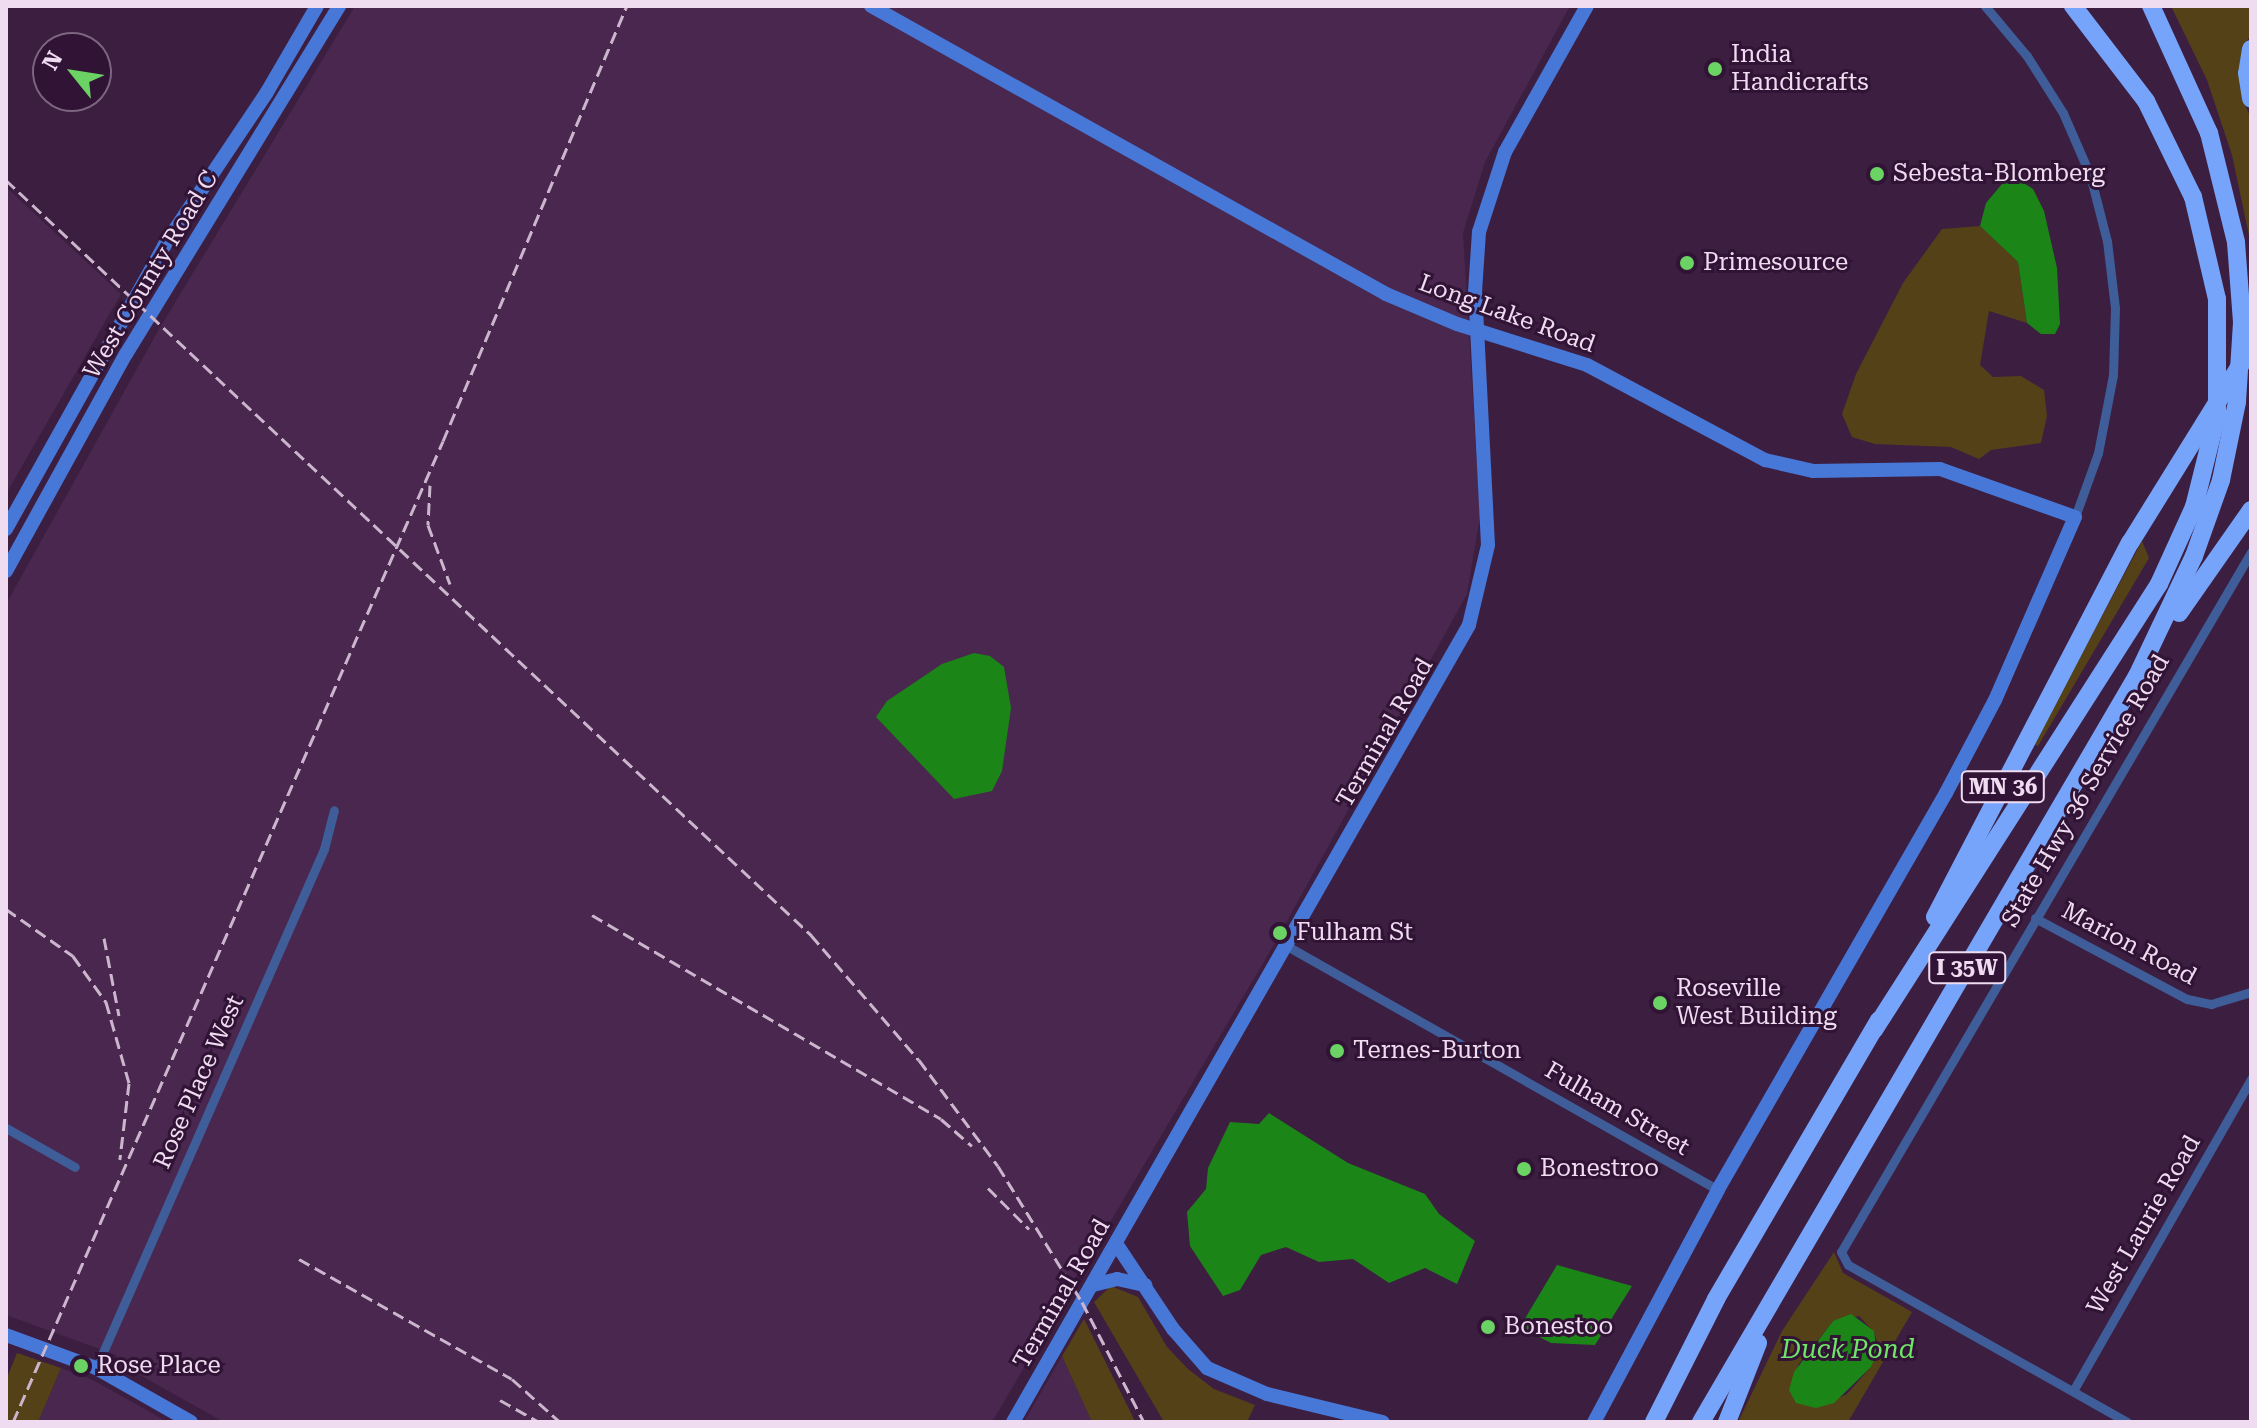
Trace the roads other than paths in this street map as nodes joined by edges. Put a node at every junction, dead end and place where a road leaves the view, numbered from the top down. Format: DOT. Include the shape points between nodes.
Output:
graph roads {
  1 [pos="317,6"];
  2 [pos="339,6"];
  3 [pos="871,6"];
  4 [pos="1587,6"];
  5 [pos="1985,6"];
  6 [pos="2073,6"];
  7 [pos="2151,6"];
  8 [pos="2251,49"];
  9 [pos="2251,99"];
  10 [pos="249,121"];
  11 [pos="266,130"];
  12 [pos="1478,331"];
  13 [pos="2251,348"];
  14 [pos="2251,495"];
  15 [pos="2251,510"];
  16 [pos="2075,517"];
  17 [pos="6,529"];
  18 [pos="2251,552"];
  19 [pos="2207,570"];
  20 [pos="6,571"];
  21 [pos="2137,676"];
  22 [pos="334,810"];
  23 [pos="2035,918"];
  24 [pos="1287,946"];
  25 [pos="2251,992"];
  26 [pos="1874,1030"];
  27 [pos="2251,1079"];
  28 [pos="6,1128"];
  29 [pos="75,1167"];
  30 [pos="1718,1190"];
  31 [pos="1117,1245"];
  32 [pos="1798,1260"];
  33 [pos="1145,1285"];
  34 [pos="1093,1286"];
  35 [pos="6,1335"];
  36 [pos="96,1368"];
  37 [pos="2073,1391"];
  38 [pos="191,1422"];
  39 [pos="1013,1422"];
  40 [pos="1383,1422"];
  41 [pos="1594,1422"];
  42 [pos="1654,1422"];
  43 [pos="1701,1422"];
  44 [pos="1727,1422"];
  45 [pos="2127,1422"];
  1 -- 10 [label="street, West County Road C"];
  2 -- 11 [label="street, West County Road C"];
  3 -- 12 [label="street, Long Lake Road" via="1386,294"];
  4 -- 12 [label="street, Terminal Road" via="1494,178 1476,262"];
  5 -- 16 [label="street" via="2027,56 2063,113 2090,175 2107,241 2115,308 2113,375 2098,453"];
  6 -- 26 [label="highway, I 35W" via="2146,101 2193,197 2217,299 2217,415 2194,507 2159,584"];
  7 -- 21 [label="highway, I 35W" via="2186,75 2220,168 2236,242 2242,322 2237,402 2221,480 2194,556"];
  8 -- 9 [label="highway"];
  10 -- 11 [label="street"];
  10 -- 17 [label="street, West County Road C" via="156,259"];
  11 -- 20 [label="street, West County Road C" via="126,354"];
  12 -- 16 [label="street, Long Lake Road" via="1587,365 1788,467 1940,469"];
  12 -- 24 [label="street, Terminal Road" via="1488,514 1477,600 1455,655"];
  13 -- 26 [label="highway, MN 36, bridge" via="2130,543"];
  14 -- 19 [label="highway"];
  15 -- 19 [label="highway"];
  16 -- 30 [label="street" via="2001,687 1946,793"];
  18 -- 23 [label="street, State Hwy 36 Service Road"];
  19 -- 21 [label="highway"];
  21 -- 32 [label="highway, I 35W"];
  22 -- 36 [label="street, Rose Place West" via="324,849"];
  23 -- 25 [label="street, Marion Road" via="2187,999 2211,1004"];
  23 -- 37 [label="street, State Hwy 36 Service Road" via="1843,1245 1843,1259"];
  24 -- 30 [label="street, Fulham Street"];
  24 -- 31 [label="street, Terminal Road"];
  26 -- 42 [label="highway, I 35W" via="1716,1299"];
  27 -- 37 [label="street, West Laurie Road"];
  28 -- 29 [label="street"];
  30 -- 41 [label="street"];
  31 -- 33 [label="street"];
  31 -- 34 [label="street, Terminal Road"];
  32 -- 43 [label="highway, I 35W"];
  32 -- 44 [label="highway"];
  33 -- 34 [label="street" via="1117,1279"];
  33 -- 40 [label="street" via="1207,1368 1284,1399"];
  34 -- 39 [label="street, Terminal Road"];
  35 -- 36 [label="street"];
  36 -- 38 [label="street"];
  37 -- 45 [label="street"];
}
